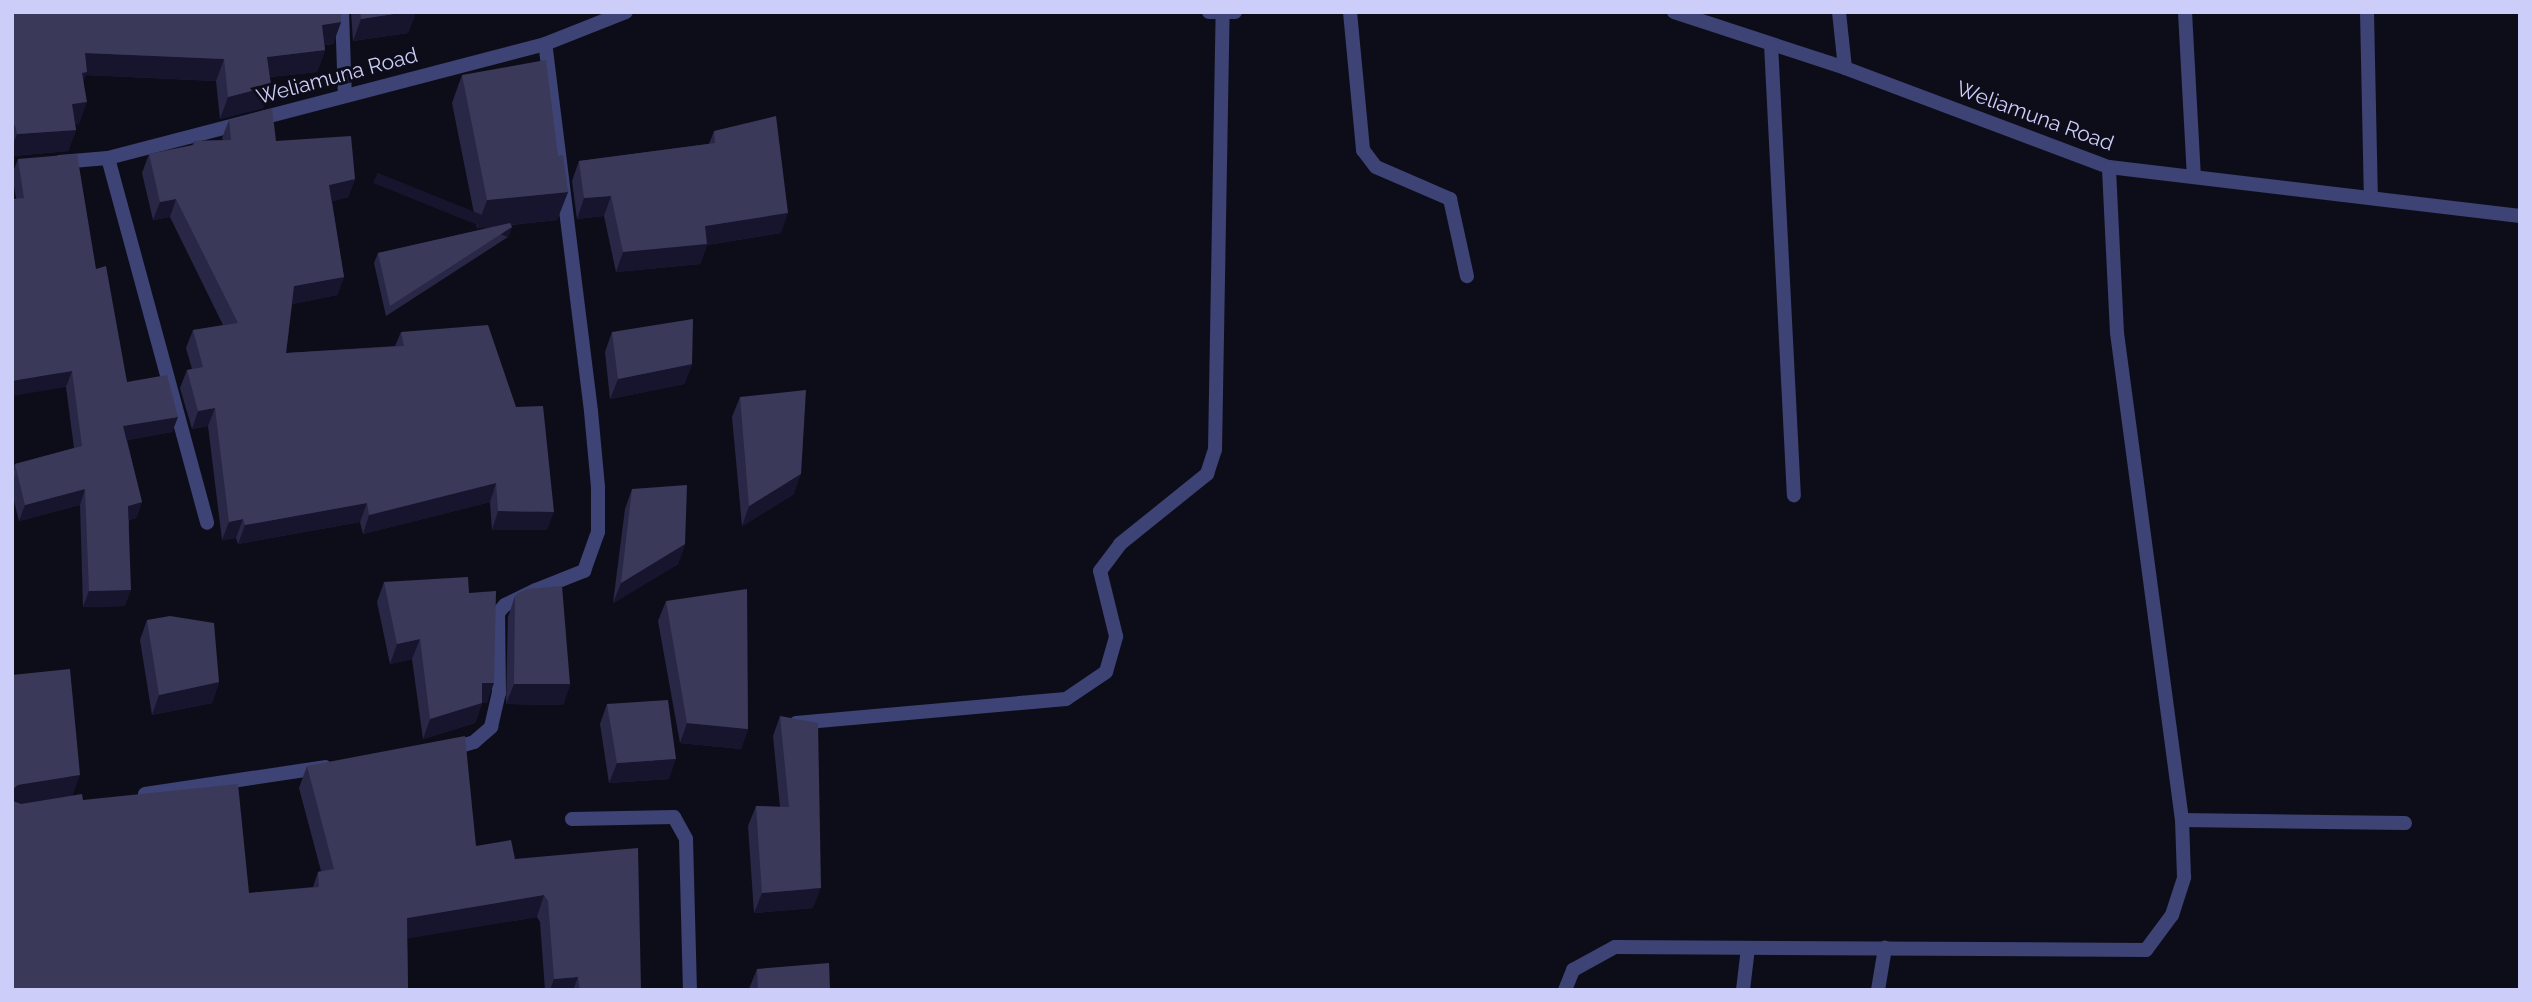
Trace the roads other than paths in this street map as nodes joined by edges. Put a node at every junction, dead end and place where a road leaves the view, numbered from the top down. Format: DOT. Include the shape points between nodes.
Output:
graph roads {
  1 [pos="342,12"];
  2 [pos="626,12"];
  3 [pos="1350,12"];
  4 [pos="1674,12"];
  5 [pos="1839,12"];
  6 [pos="2185,12"];
  7 [pos="2367,12"];
  8 [pos="1222,13"];
  9 [pos="545,44"];
  10 [pos="1771,44"];
  11 [pos="1845,68"];
  12 [pos="345,96"];
  13 [pos="108,158"];
  14 [pos="40,163"];
  15 [pos="2109,167"];
  16 [pos="2194,177"];
  17 [pos="2371,198"];
  18 [pos="2520,216"];
  19 [pos="1467,276"];
  20 [pos="1794,495"];
  21 [pos="207,523"];
  22 [pos="790,724"];
  23 [pos="431,752"];
  24 [pos="335,765"];
  25 [pos="133,796"];
  26 [pos="572,819"];
  27 [pos="2182,820"];
  28 [pos="2405,823"];
  29 [pos="1748,948"];
  30 [pos="1885,948"];
  31 [pos="690,990"];
  32 [pos="1565,990"];
  33 [pos="1743,990"];
  34 [pos="1878,990"];
  1 -- 12 [label="street"];
  2 -- 9 [label="street, Weliamuna Road"];
  3 -- 19 [label="street" via="1363,150 1376,167 1450,199"];
  4 -- 10 [label="street, Weliamuna Road"];
  5 -- 11 [label="street"];
  6 -- 16 [label="street"];
  7 -- 17 [label="street"];
  8 -- 22 [label="street" via="1215,450 1207,474 1120,544 1100,570 1116,635 1106,672 1066,699"];
  9 -- 12 [label="street, Weliamuna Road"];
  9 -- 23 [label="street" via="591,411 598,532 584,571 505,605 498,614 499,694 491,727 474,742"];
  10 -- 11 [label="street, Weliamuna Road"];
  10 -- 20 [label="street"];
  11 -- 15 [label="street, Weliamuna Road"];
  12 -- 13 [label="street, Weliamuna Road"];
  13 -- 14 [label="street, Weliamuna Road"];
  13 -- 21 [label="street"];
  15 -- 16 [label="street, Weliamuna Road"];
  15 -- 27 [label="street" via="2117,333"];
  16 -- 17 [label="street, Weliamuna Road"];
  17 -- 18 [label="street, Weliamuna Road"];
  24 -- 25 [label="street"];
  26 -- 31 [label="street" via="674,817 685,839"];
  27 -- 28 [label="street"];
  27 -- 30 [label="street" via="2184,877 2172,915 2146,950"];
  29 -- 30 [label="street"];
  29 -- 32 [label="street" via="1615,947 1573,970"];
  29 -- 33 [label="street"];
  30 -- 34 [label="street"];
}
